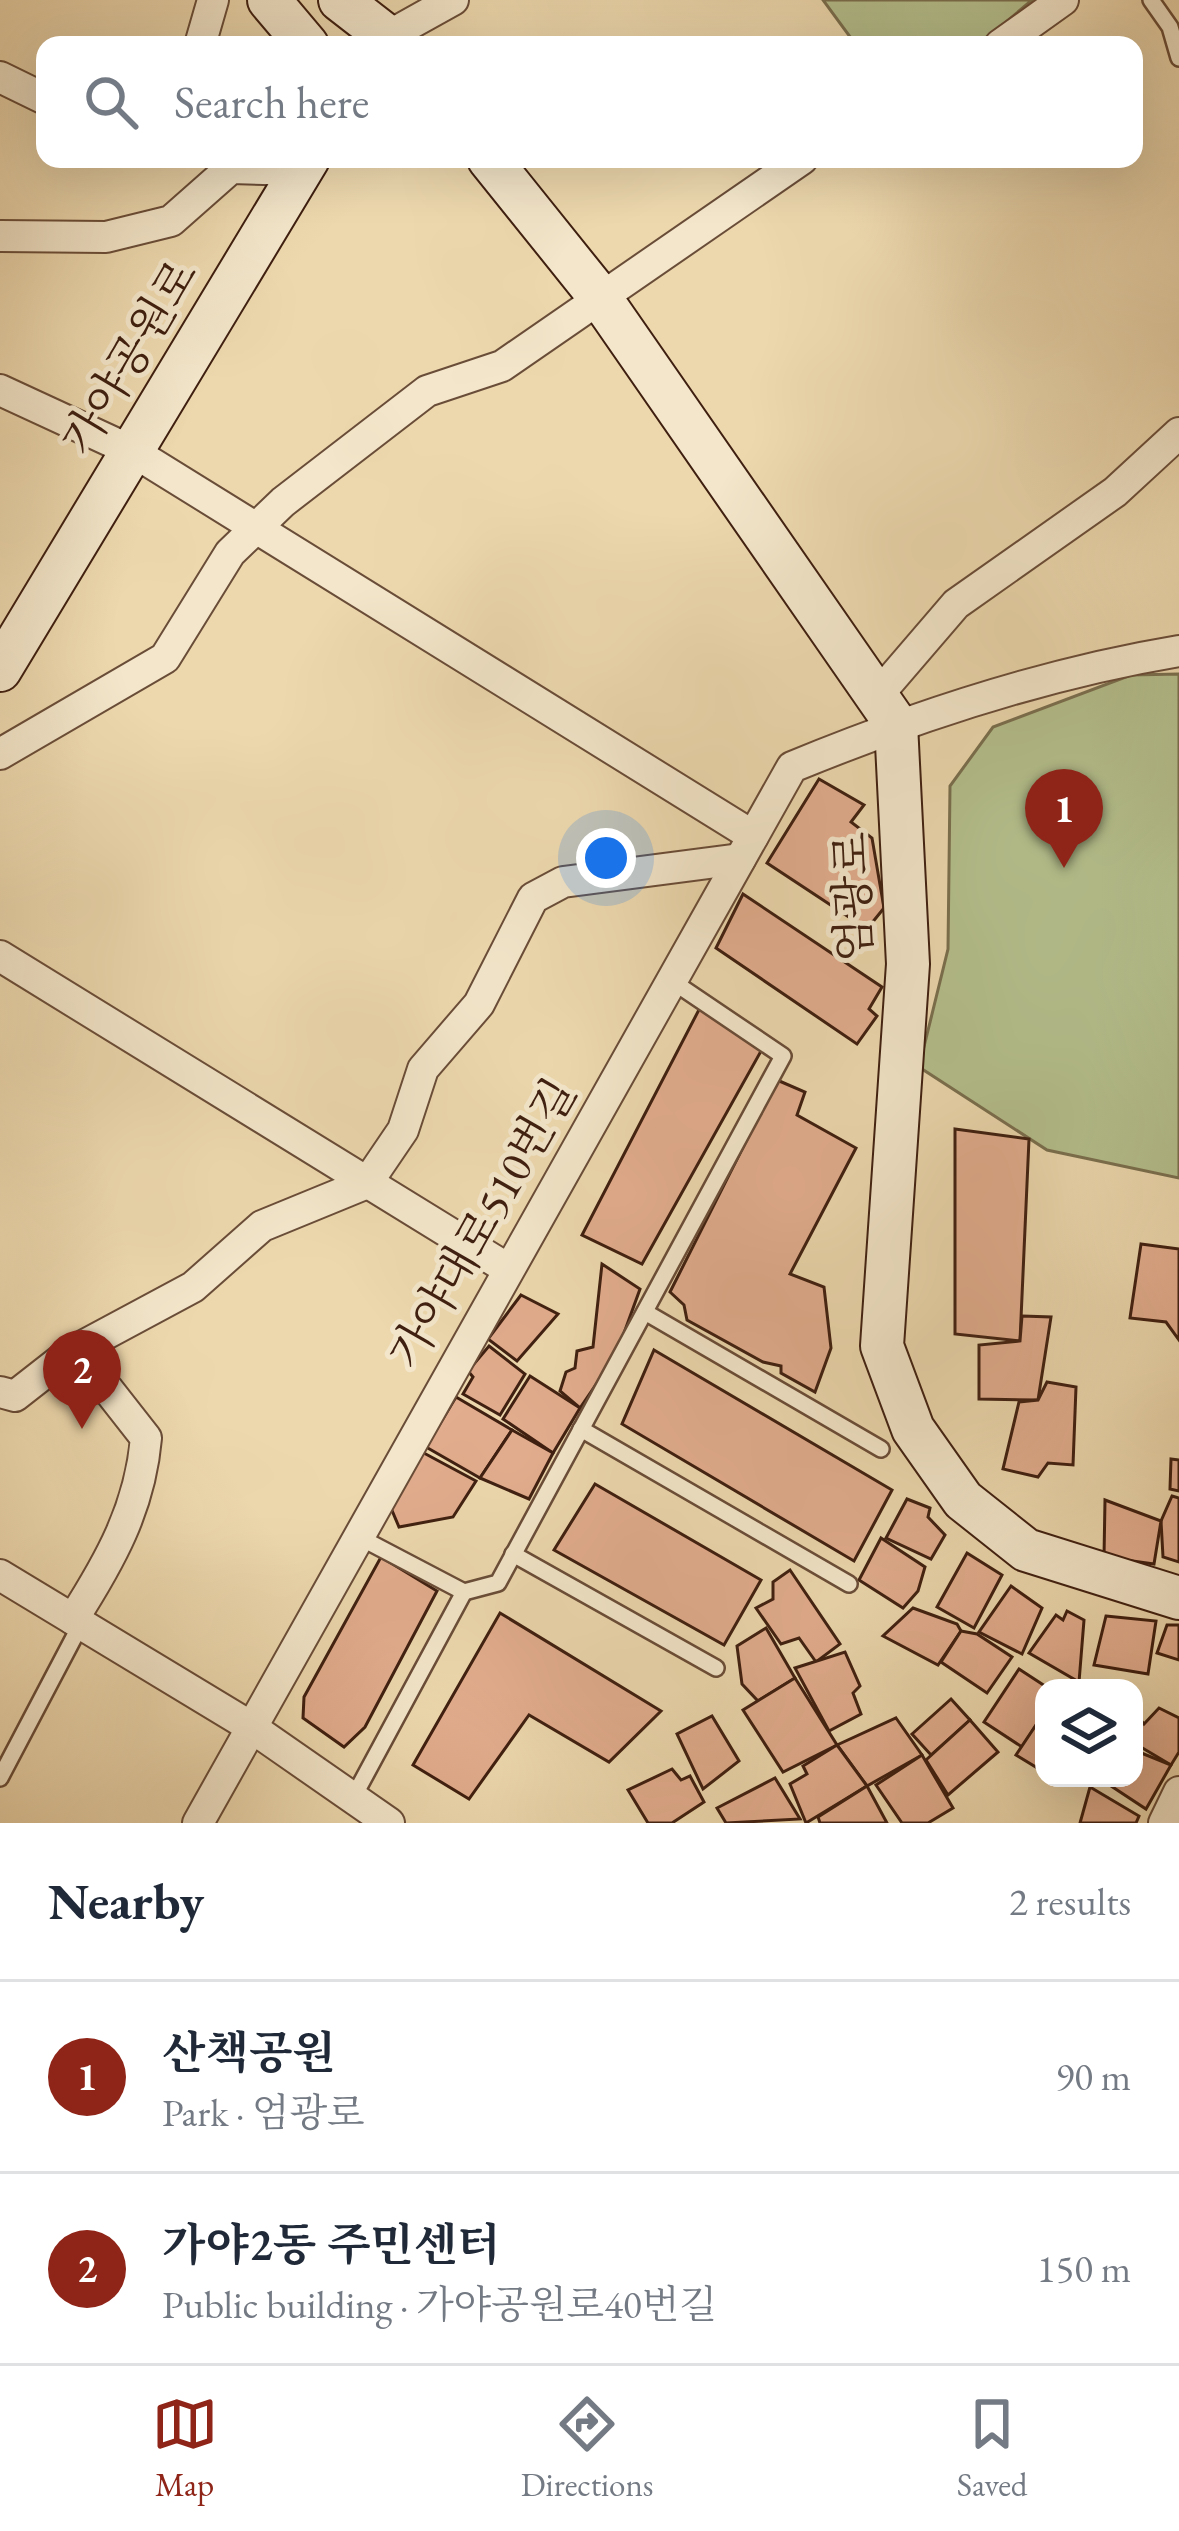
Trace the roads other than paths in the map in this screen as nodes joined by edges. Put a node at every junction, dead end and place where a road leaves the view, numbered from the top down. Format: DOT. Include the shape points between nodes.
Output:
graph roads {
  1 [pos="213,0"];
  2 [pos="269,0"];
  3 [pos="340,0"];
  4 [pos="453,0"];
  5 [pos="1063,0"];
  6 [pos="1150,0"];
  7 [pos="203,36"];
  8 [pos="299,36"];
  9 [pos="383,36"];
  10 [pos="399,36"];
  11 [pos="1013,36"];
  12 [pos="1179,58"];
  13 [pos="0,76"];
  14 [pos="36,95"];
  15 [pos="231,168"];
  16 [pos="303,168"];
  17 [pos="496,168"];
  18 [pos="789,168"];
  19 [pos="0,236"];
  20 [pos="598,296"];
  21 [pos="0,390"];
  22 [pos="1179,433"];
  23 [pos="132,451"];
  24 [pos="257,528"];
  25 [pos="1179,651"];
  26 [pos="0,670"];
  27 [pos="887,710"];
  28 [pos="0,754"];
  29 [pos="746,848"];
  30 [pos="0,956"];
  31 [pos="671,980"];
  32 [pos="367,1183"];
  33 [pos="508,1269"];
  34 [pos="645,1312"];
  35 [pos="77,1350"];
  36 [pos="0,1392"];
  37 [pos="581,1430"];
  38 [pos="881,1449"];
  39 [pos="356,1535"];
  40 [pos="513,1555"];
  41 [pos="0,1575"];
  42 [pos="849,1585"];
  43 [pos="464,1592"];
  44 [pos="1179,1598"];
  45 [pos="77,1622"];
  46 [pos="716,1669"];
  47 [pos="248,1725"];
  48 [pos="0,1778"];
  49 [pos="1179,1792"];
  50 [pos="352,1798"];
  51 [pos="198,1823"];
  52 [pos="389,1823"];
  53 [pos="1164,1823"];
  1 -- 7 [label="street"];
  2 -- 8 [label="main road"];
  3 -- 9 [label="main road"];
  4 -- 10 [label="street"];
  5 -- 11 [label="street"];
  6 -- 12 [label="lane"];
  13 -- 14 [label="street"];
  15 -- 19 [label="street" via="171,221 106,237"];
  16 -- 23 [label="main road, 가야공원로"];
  17 -- 20 [label="main road"];
  18 -- 20 [label="street"];
  20 -- 24 [label="street" via="502,366 427,391"];
  20 -- 27 [label="main road"];
  21 -- 23 [label="street"];
  22 -- 27 [label="street" via="1115,492 956,604"];
  23 -- 24 [label="street"];
  23 -- 26 [label="main road, 가야공원로"];
  24 -- 28 [label="street" via="230,553 165,658"];
  24 -- 29 [label="street"];
  25 -- 27 [label="street, 가야대로510번길"];
  27 -- 29 [label="street, 가야대로510번길" via="792,767"];
  27 -- 44 [label="main road, 엄광로" via="908,964 881,1346 913,1429 962,1500 1026,1550"];
  29 -- 31 [label="street, 가야대로510번길"];
  29 -- 32 [label="street" via="563,882 533,898 479,1004 423,1069 403,1130"];
  30 -- 32 [label="street"];
  31 -- 33 [label="street, 가야대로510번길"];
  31 -- 34 [label="lane" via="783,1056"];
  32 -- 33 [label="street"];
  32 -- 35 [label="street" via="262,1226 193,1287"];
  33 -- 39 [label="street, 가야대로510번길"];
  34 -- 37 [label="lane"];
  34 -- 38 [label="lane"];
  35 -- 36 [label="street" via="15,1396"];
  35 -- 45 [label="street" via="146,1438 142,1480 116,1551"];
  37 -- 40 [label="lane"];
  37 -- 42 [label="lane"];
  39 -- 43 [label="lane"];
  39 -- 47 [label="street, 가야대로510번길"];
  40 -- 43 [label="lane" via="498,1583"];
  40 -- 46 [label="lane"];
  41 -- 45 [label="street"];
  43 -- 50 [label="lane"];
  45 -- 47 [label="street"];
  45 -- 48 [label="lane"];
  47 -- 50 [label="street"];
  47 -- 51 [label="street, 가야대로510번길"];
  49 -- 53 [label="street"];
  50 -- 52 [label="street"];
}
